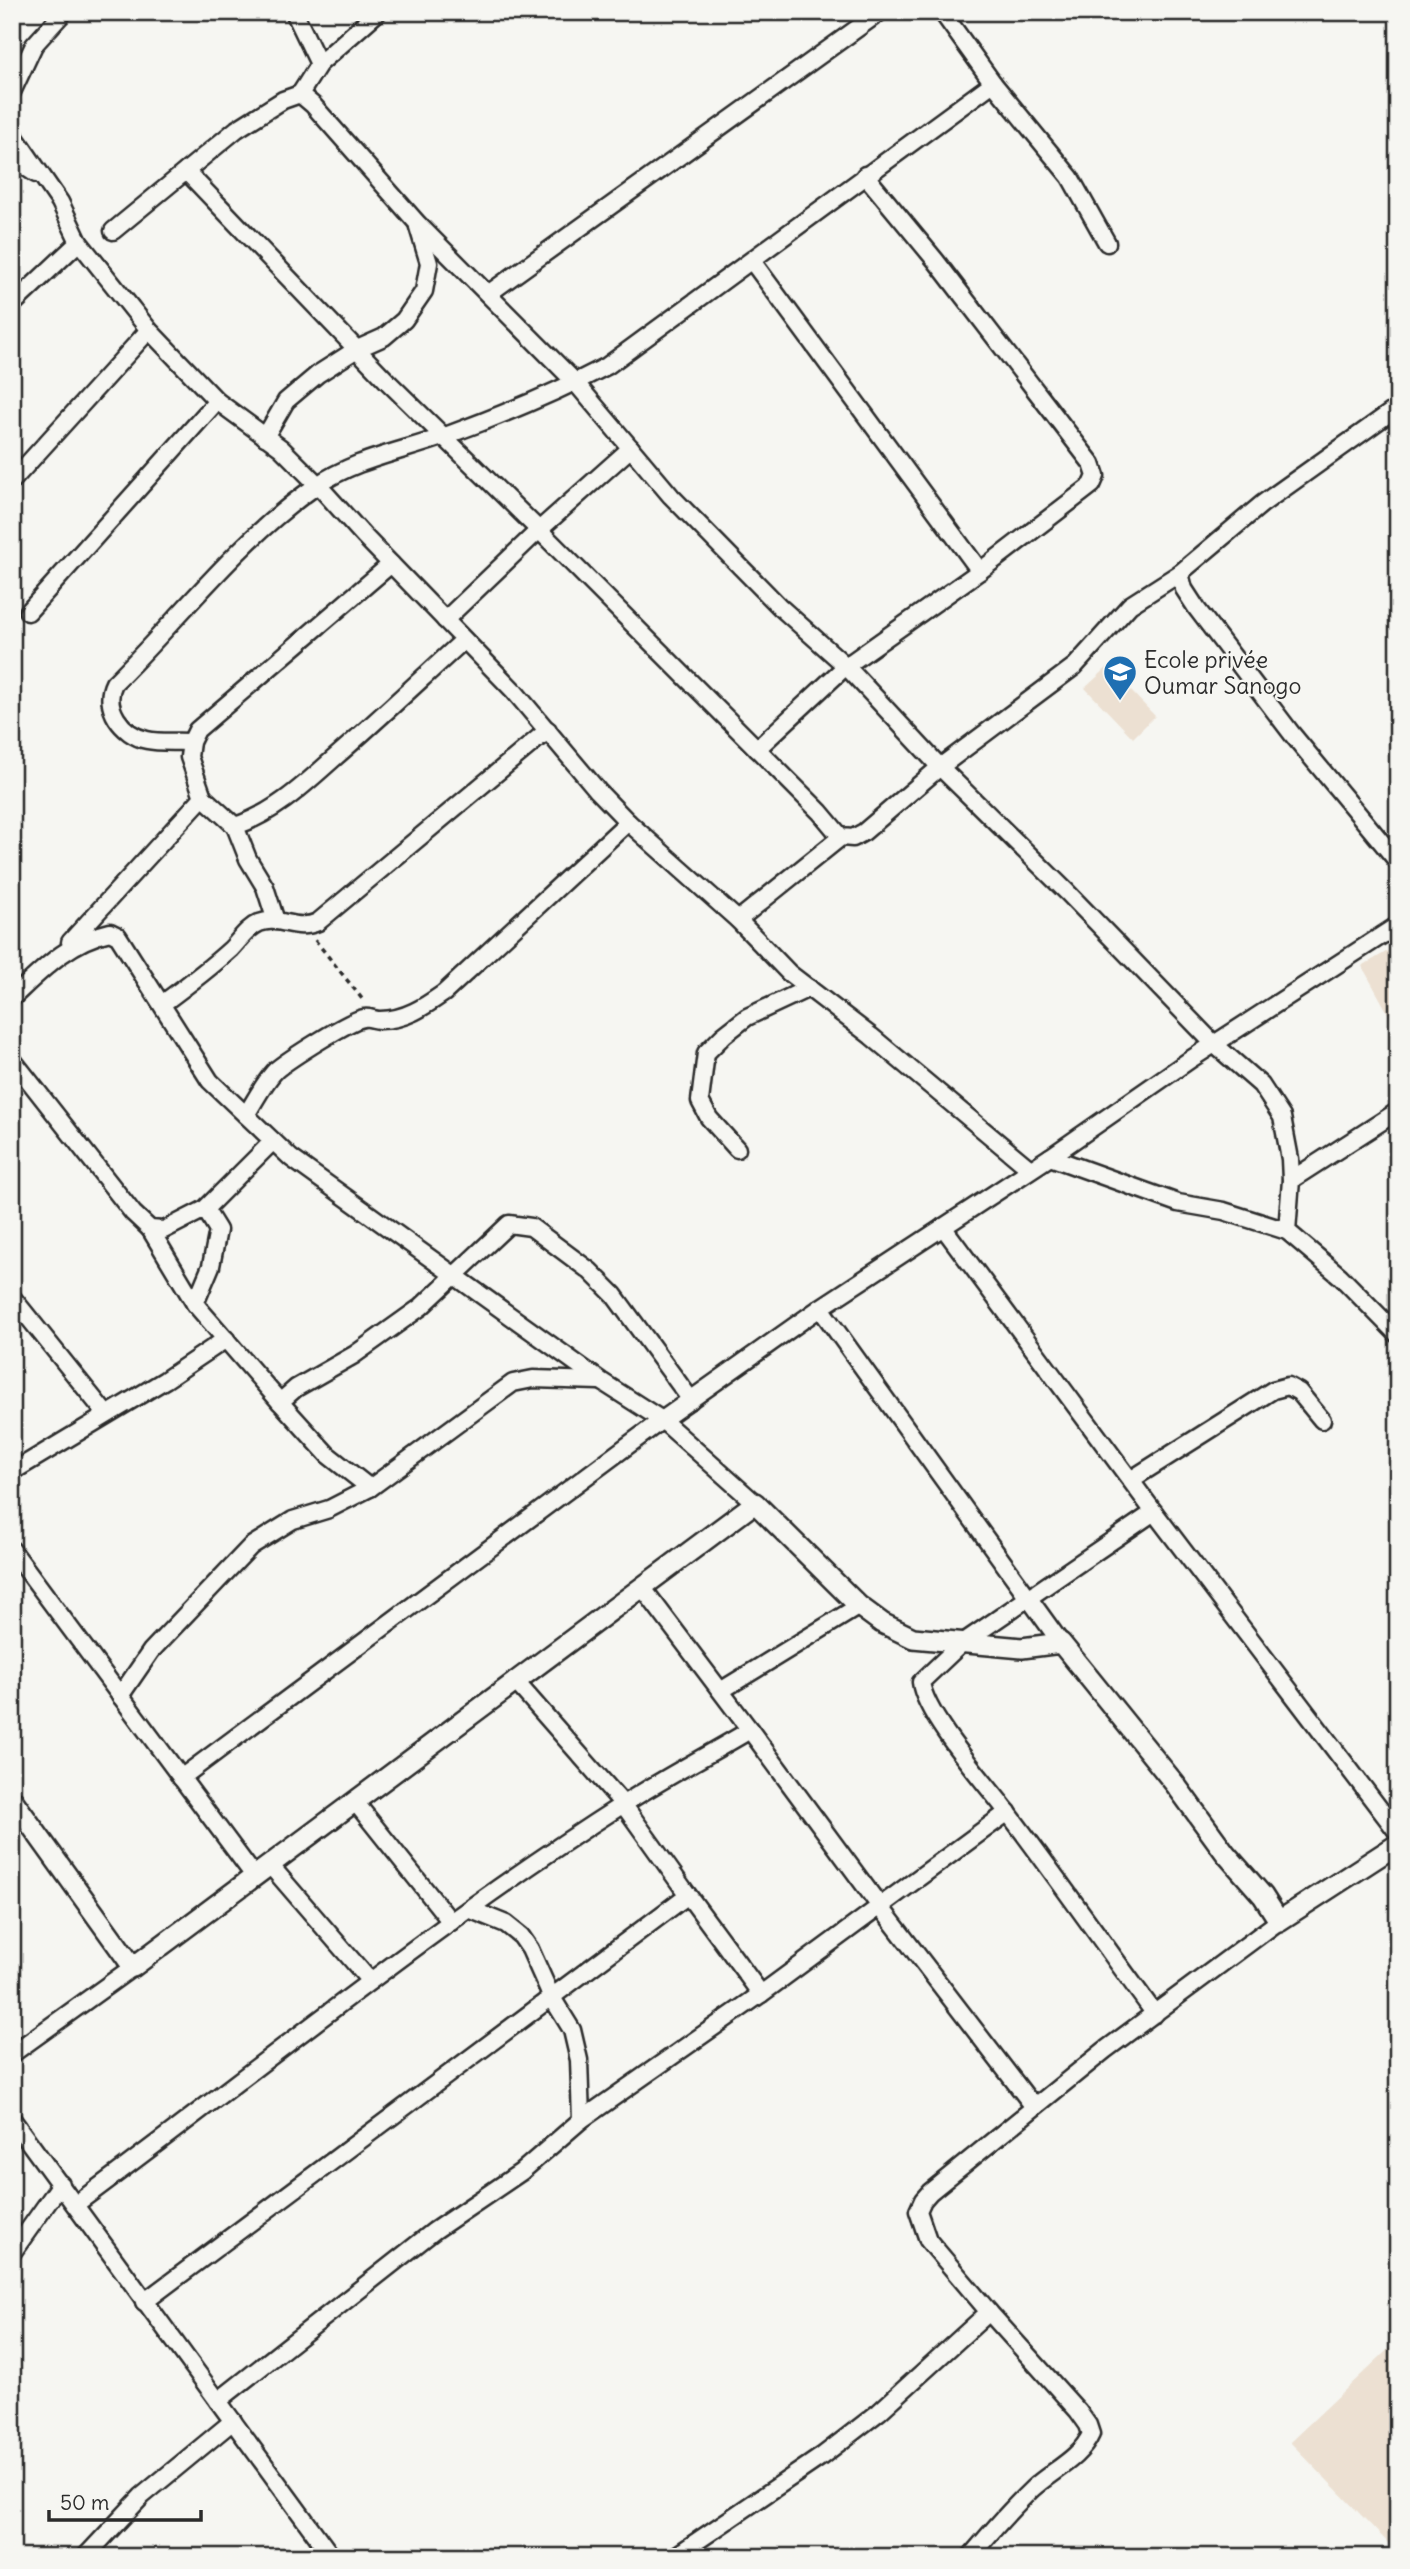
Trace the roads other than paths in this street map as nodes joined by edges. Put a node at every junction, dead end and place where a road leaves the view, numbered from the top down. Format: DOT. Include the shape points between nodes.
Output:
graph roads {
  1 [pos="64,12"];
  2 [pos="294,12"];
  3 [pos="378,12"];
  4 [pos="880,12"];
  5 [pos="942,12"];
  6 [pos="319,64"];
  7 [pos="993,83"];
  8 [pos="12,92"];
  9 [pos="300,94"];
  10 [pos="12,126"];
  11 [pos="12,158"];
  12 [pos="186,171"];
  13 [pos="865,175"];
  14 [pos="43,179"];
  15 [pos="418,224"];
  16 [pos="113,231"];
  17 [pos="79,242"];
  18 [pos="1107,243"];
  19 [pos="752,261"];
  20 [pos="488,294"];
  21 [pos="12,305"];
  22 [pos="149,330"];
  23 [pos="357,349"];
  24 [pos="575,382"];
  25 [pos="217,401"];
  26 [pos="1398,407"];
  27 [pos="444,436"];
  28 [pos="265,437"];
  29 [pos="631,448"];
  30 [pos="12,481"];
  31 [pos="318,485"];
  32 [pos="539,530"];
  33 [pos="391,564"];
  34 [pos="980,571"];
  35 [pos="1180,573"];
  36 [pos="28,612"];
  37 [pos="445,620"];
  38 [pos="464,640"];
  39 [pos="846,667"];
  40 [pos="548,730"];
  41 [pos="191,742"];
  42 [pos="757,749"];
  43 [pos="940,767"];
  44 [pos="202,797"];
  45 [pos="628,822"];
  46 [pos="235,826"];
  47 [pos="841,837"];
  48 [pos="1398,862"];
  49 [pos="738,920"];
  50 [pos="276,921"];
  51 [pos="1398,925"];
  52 [pos="60,954"];
  53 [pos="809,988"];
  54 [pos="12,998"];
  55 [pos="162,1004"];
  56 [pos="1214,1044"];
  57 [pos="12,1059"];
  58 [pos="1398,1111"];
  59 [pos="246,1115"];
  60 [pos="273,1141"];
  61 [pos="737,1149"];
  62 [pos="1050,1157"];
  63 [pos="1030,1169"];
  64 [pos="1291,1180"];
  65 [pos="205,1209"];
  66 [pos="943,1227"];
  67 [pos="150,1229"];
  68 [pos="1287,1231"];
  69 [pos="454,1276"];
  70 [pos="12,1297"];
  71 [pos="195,1304"];
  72 [pos="820,1308"];
  73 [pos="1398,1335"];
  74 [pos="226,1339"];
  75 [pos="601,1381"];
  76 [pos="691,1400"];
  77 [pos="280,1402"];
  78 [pos="106,1414"];
  79 [pos="662,1420"];
  80 [pos="1322,1420"];
  81 [pos="12,1472"];
  82 [pos="1132,1479"];
  83 [pos="370,1489"];
  84 [pos="755,1503"];
  85 [pos="1154,1512"];
  86 [pos="12,1550"];
  87 [pos="642,1587"];
  88 [pos="1029,1599"];
  89 [pos="859,1606"];
  90 [pos="1060,1643"];
  91 [pos="961,1644"];
  92 [pos="516,1682"];
  93 [pos="722,1690"];
  94 [pos="120,1696"];
  95 [pos="750,1730"];
  96 [pos="181,1777"];
  97 [pos="12,1798"];
  98 [pos="356,1803"];
  99 [pos="623,1804"];
  100 [pos="1008,1812"];
  101 [pos="1398,1833"];
  102 [pos="1398,1844"];
  103 [pos="263,1871"];
  104 [pos="688,1895"];
  105 [pos="879,1905"];
  106 [pos="469,1909"];
  107 [pos="1279,1921"];
  108 [pos="451,1922"];
  109 [pos="133,1967"];
  110 [pos="370,1981"];
  111 [pos="761,1994"];
  112 [pos="551,1996"];
  113 [pos="1155,2014"];
  114 [pos="12,2054"];
  115 [pos="1034,2107"];
  116 [pos="12,2119"];
  117 [pos="581,2120"];
  118 [pos="61,2184"];
  119 [pos="76,2204"];
  120 [pos="12,2253"];
  121 [pos="144,2302"];
  122 [pos="989,2312"];
  123 [pos="218,2401"];
  124 [pos="233,2421"];
  125 [pos="85,2557"];
  126 [pos="332,2557"];
  127 [pos="674,2557"];
  128 [pos="970,2557"];
  1 -- 8 [label="street" via="34,45"];
  2 -- 6 [label="street"];
  3 -- 6 [label="street"];
  4 -- 20 [label="street"];
  5 -- 7 [label="street"];
  6 -- 9 [label="street"];
  7 -- 13 [label="street"];
  7 -- 18 [label="street" via="1070,177"];
  9 -- 12 [label="street" via="237,129"];
  9 -- 15 [label="street"];
  10 -- 14 [label="street"];
  11 -- 14 [label="street"];
  12 -- 16 [label="street"];
  12 -- 23 [label="street"];
  13 -- 19 [label="street"];
  13 -- 34 [label="street" via="989,328 1092,464 1096,477 1092,485"];
  14 -- 17 [label="street"];
  15 -- 20 [label="street"];
  15 -- 23 [label="street" via="429,263 424,291 404,320 384,337"];
  17 -- 21 [label="street"];
  17 -- 22 [label="street"];
  19 -- 24 [label="street" via="607,366"];
  19 -- 34 [label="street"];
  20 -- 24 [label="street"];
  22 -- 25 [label="street"];
  22 -- 30 [label="street"];
  23 -- 27 [label="street"];
  23 -- 28 [label="street" via="286,401"];
  24 -- 27 [label="street"];
  24 -- 29 [label="street"];
  25 -- 28 [label="street"];
  25 -- 36 [label="street"];
  26 -- 35 [label="street" via="1262,503"];
  27 -- 31 [label="street" via="374,456"];
  27 -- 32 [label="street"];
  28 -- 31 [label="street"];
  29 -- 32 [label="street"];
  29 -- 39 [label="street" via="671,496"];
  31 -- 33 [label="street"];
  31 -- 41 [label="street" via="259,531 108,694 110,709 128,730 146,740"];
  32 -- 37 [label="street"];
  32 -- 42 [label="street"];
  33 -- 37 [label="street"];
  33 -- 41 [label="street" via="197,730"];
  34 -- 39 [label="street"];
  35 -- 43 [label="street" via="1130,605 1075,666"];
  35 -- 48 [label="street" via="1197,609"];
  37 -- 38 [label="street"];
  38 -- 40 [label="street"];
  38 -- 46 [label="street" via="307,782 258,819"];
  39 -- 42 [label="street"];
  39 -- 43 [label="street"];
  40 -- 45 [label="street"];
  40 -- 50 [label="street" via="318,922 305,928"];
  41 -- 44 [label="street" via="189,757"];
  42 -- 47 [label="street"];
  43 -- 47 [label="street" via="864,832 853,838"];
  43 -- 56 [label="street"];
  44 -- 46 [label="street"];
  44 -- 52 [label="street"];
  45 -- 49 [label="street"];
  45 -- 59 [label="street" via="443,993 401,1018 364,1018 347,1024 301,1052 275,1072"];
  46 -- 50 [label="street"];
  47 -- 49 [label="street"];
  49 -- 53 [label="street"];
  50 -- 55 [label="street" via="250,928 214,964"];
  51 -- 56 [label="street"];
  52 -- 54 [label="street"];
  52 -- 55 [label="street" via="91,936 110,932 118,936"];
  53 -- 61 [label="street" via="747,1017 706,1053 700,1101"];
  53 -- 63 [label="street"];
  55 -- 59 [label="street" via="211,1081"];
  56 -- 62 [label="street"];
  56 -- 64 [label="street" via="1261,1085 1282,1117"];
  57 -- 67 [label="street"];
  58 -- 64 [label="street"];
  59 -- 60 [label="street"];
  60 -- 65 [label="street"];
  60 -- 69 [label="street"];
  62 -- 63 [label="street"];
  62 -- 68 [label="street" via="1178,1203 1224,1211"];
  63 -- 66 [label="street"];
  64 -- 68 [label="street"];
  65 -- 67 [label="street" via="164,1230"];
  65 -- 71 [label="street" via="218,1230 211,1266"];
  66 -- 72 [label="street"];
  66 -- 82 [label="street"];
  67 -- 71 [label="street"];
  68 -- 73 [label="street"];
  69 -- 75 [label="street"];
  69 -- 76 [label="street" via="509,1224 531,1227 614,1295"];
  69 -- 77 [label="street" via="421,1307"];
  70 -- 78 [label="street"];
  71 -- 74 [label="street"];
  72 -- 76 [label="street"];
  72 -- 88 [label="street"];
  74 -- 77 [label="street"];
  74 -- 78 [label="street"];
  75 -- 79 [label="street"];
  75 -- 83 [label="street" via="533,1379 513,1383"];
  76 -- 79 [label="street"];
  77 -- 83 [label="street" via="328,1455"];
  78 -- 81 [label="street"];
  79 -- 84 [label="street"];
  79 -- 96 [label="street"];
  80 -- 82 [label="street" via="1299,1392 1288,1386 1273,1390"];
  82 -- 85 [label="street"];
  83 -- 94 [label="street" via="293,1520 251,1546 151,1651"];
  84 -- 87 [label="street"];
  84 -- 89 [label="street"];
  85 -- 88 [label="street"];
  85 -- 101 [label="street"];
  86 -- 94 [label="street"];
  87 -- 92 [label="street"];
  87 -- 93 [label="street"];
  88 -- 90 [label="street"];
  88 -- 91 [label="street"];
  89 -- 91 [label="street" via="912,1638"];
  89 -- 93 [label="street"];
  90 -- 91 [label="street" via="1022,1648"];
  90 -- 107 [label="street" via="1264,1896"];
  91 -- 100 [label="street" via="921,1682 922,1692 933,1715"];
  92 -- 98 [label="street"];
  92 -- 99 [label="street"];
  93 -- 95 [label="street"];
  94 -- 96 [label="street"];
  95 -- 99 [label="street"];
  95 -- 105 [label="street"];
  96 -- 103 [label="street"];
  97 -- 109 [label="street"];
  98 -- 103 [label="street"];
  98 -- 108 [label="street"];
  99 -- 104 [label="street"];
  99 -- 106 [label="street"];
  100 -- 105 [label="street"];
  100 -- 113 [label="street"];
  102 -- 107 [label="street"];
  103 -- 109 [label="street"];
  103 -- 110 [label="street"];
  104 -- 111 [label="street"];
  104 -- 112 [label="street"];
  105 -- 111 [label="street"];
  105 -- 115 [label="street"];
  106 -- 108 [label="street"];
  106 -- 112 [label="street" via="506,1924 521,1936"];
  107 -- 113 [label="street"];
  108 -- 110 [label="street"];
  109 -- 114 [label="street"];
  110 -- 119 [label="street"];
  111 -- 117 [label="street"];
  112 -- 117 [label="street" via="572,2030 579,2060"];
  112 -- 121 [label="street"];
  113 -- 115 [label="street"];
  115 -- 122 [label="street" via="930,2192 918,2211 928,2240"];
  116 -- 118 [label="street"];
  117 -- 123 [label="street" via="521,2172 434,2231"];
  118 -- 119 [label="street"];
  118 -- 120 [label="street"];
  119 -- 121 [label="street"];
  121 -- 123 [label="street"];
  122 -- 127 [label="street" via="879,2412"];
  122 -- 128 [label="street" via="1078,2411 1091,2434 1082,2448 1002,2518"];
  123 -- 124 [label="street"];
  124 -- 125 [label="street" via="142,2496"];
  124 -- 126 [label="street"];
}
